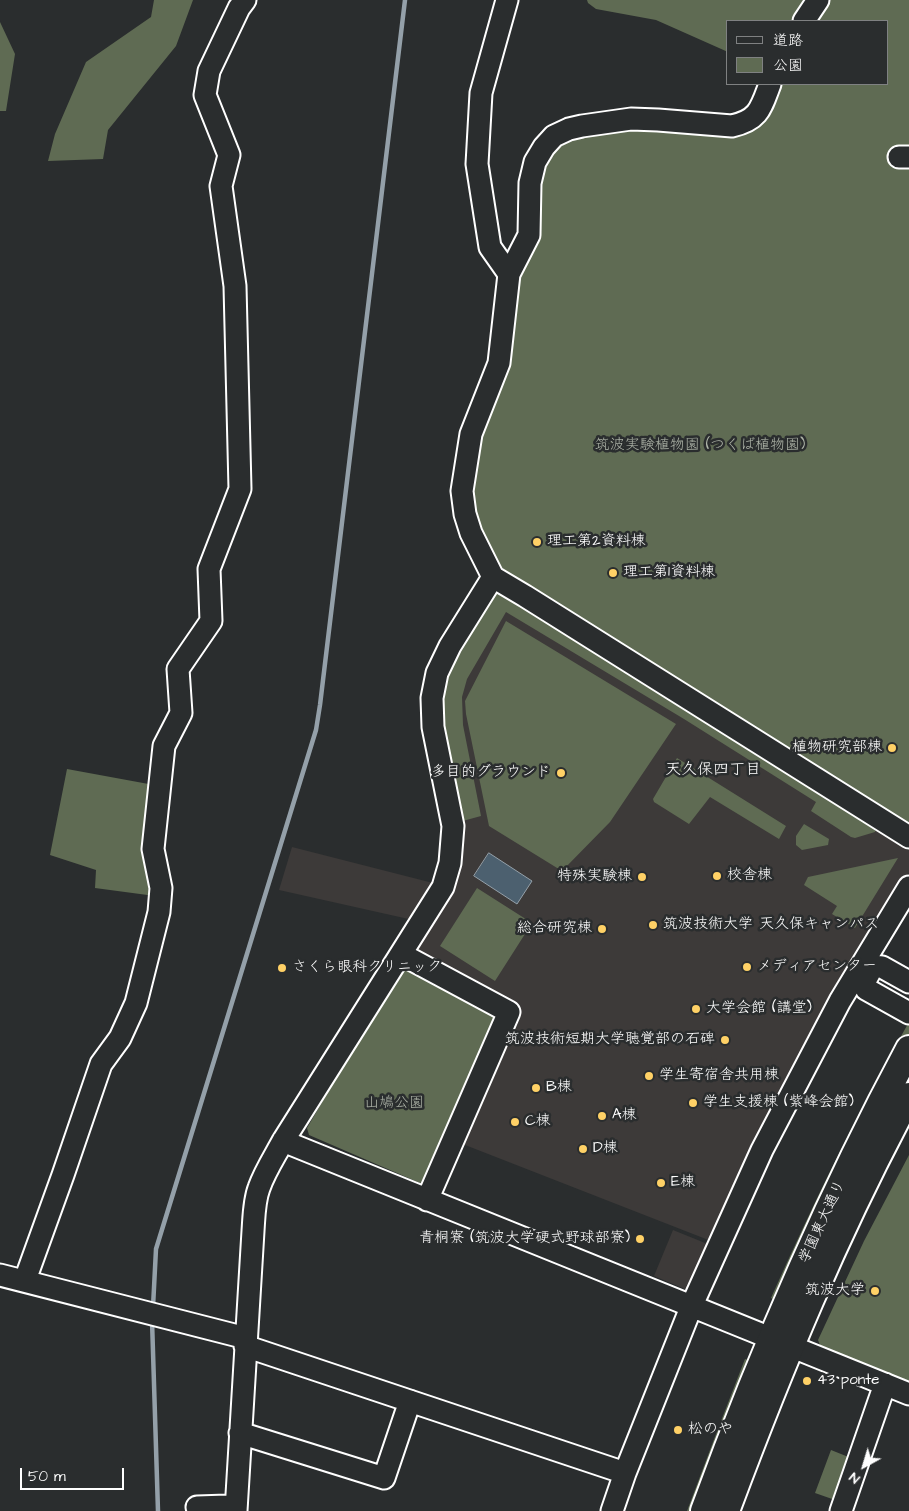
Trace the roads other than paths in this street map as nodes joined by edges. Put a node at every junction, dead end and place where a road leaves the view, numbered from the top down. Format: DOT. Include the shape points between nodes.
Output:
graph roads {
  1 [pos="245,0"];
  2 [pos="507,0"];
  3 [pos="818,0"];
  4 [pos="805,20"];
  5 [pos="770,85"];
  6 [pos="509,274"];
  7 [pos="493,577"];
  8 [pos="909,837"];
  9 [pos="909,886"];
  10 [pos="400,954"];
  11 [pos="909,982"];
  12 [pos="906,1011"];
  13 [pos="909,1049"];
  14 [pos="909,1096"];
  15 [pos="283,1141"];
  16 [pos="427,1200"];
  17 [pos="0,1275"];
  18 [pos="25,1280"];
  19 [pos="692,1306"];
  20 [pos="246,1342"];
  21 [pos="781,1342"];
  22 [pos="885,1384"];
  23 [pos="909,1394"];
  24 [pos="410,1401"];
  25 [pos="240,1433"];
  26 [pos="626,1472"];
  27 [pos="197,1507"];
  28 [pos="236,1509"];
  29 [pos="612,1511"];
  30 [pos="704,1511"];
  31 [pos="726,1511"];
  32 [pos="841,1511"];
  1 -- 18 [label="street" via="238,8 209,71 204,95 229,155 221,186 235,286 240,489 209,569 211,621 178,669 181,713 164,746 152,849 161,888 159,912 136,1003 120,1038 101,1064"];
  2 -- 6 [label="street" via="481,93 477,164 490,247"];
  3 -- 4 [label="street"];
  5 -- 6 [label="street" via="761,107 752,119 743,124 631,120 569,129 554,136 535,162 530,183 528,234"];
  6 -- 7 [label="street" via="500,363 471,434 462,491 470,533"];
  7 -- 8 [label="street"];
  7 -- 10 [label="street" via="437,673 432,698 433,727 454,826 452,850 443,887"];
  9 -- 19 [label="street" via="840,1001 762,1150"];
  10 -- 15 [label="street"];
  10 -- 16 [label="street" via="509,1012"];
  11 -- 12 [label="street" via="882,967 873,966 864,983 866,989"];
  13 -- 21 [label="main road, 学園東大通り" via="802,1266"];
  14 -- 21 [label="main road, 学園東大通り" via="826,1264"];
  15 -- 16 [label="street"];
  15 -- 20 [label="street" via="259,1188 255,1206"];
  16 -- 19 [label="street"];
  17 -- 18 [label="street"];
  18 -- 20 [label="street" via="153,1313"];
  19 -- 21 [label="street"];
  19 -- 26 [label="street"];
  20 -- 24 [label="street"];
  20 -- 25 [label="street"];
  21 -- 22 [label="street"];
  21 -- 30 [label="main road, 学園東大通り" via="733,1432"];
  21 -- 31 [label="main road, 学園東大通り" via="752,1441"];
  22 -- 23 [label="street"];
  22 -- 32 [label="street"];
  24 -- 25 [label="street" via="384,1478"];
  24 -- 26 [label="street"];
  25 -- 28 [label="street"];
  26 -- 29 [label="street"];
  27 -- 28 [label="street" via="227,1506"];
}
